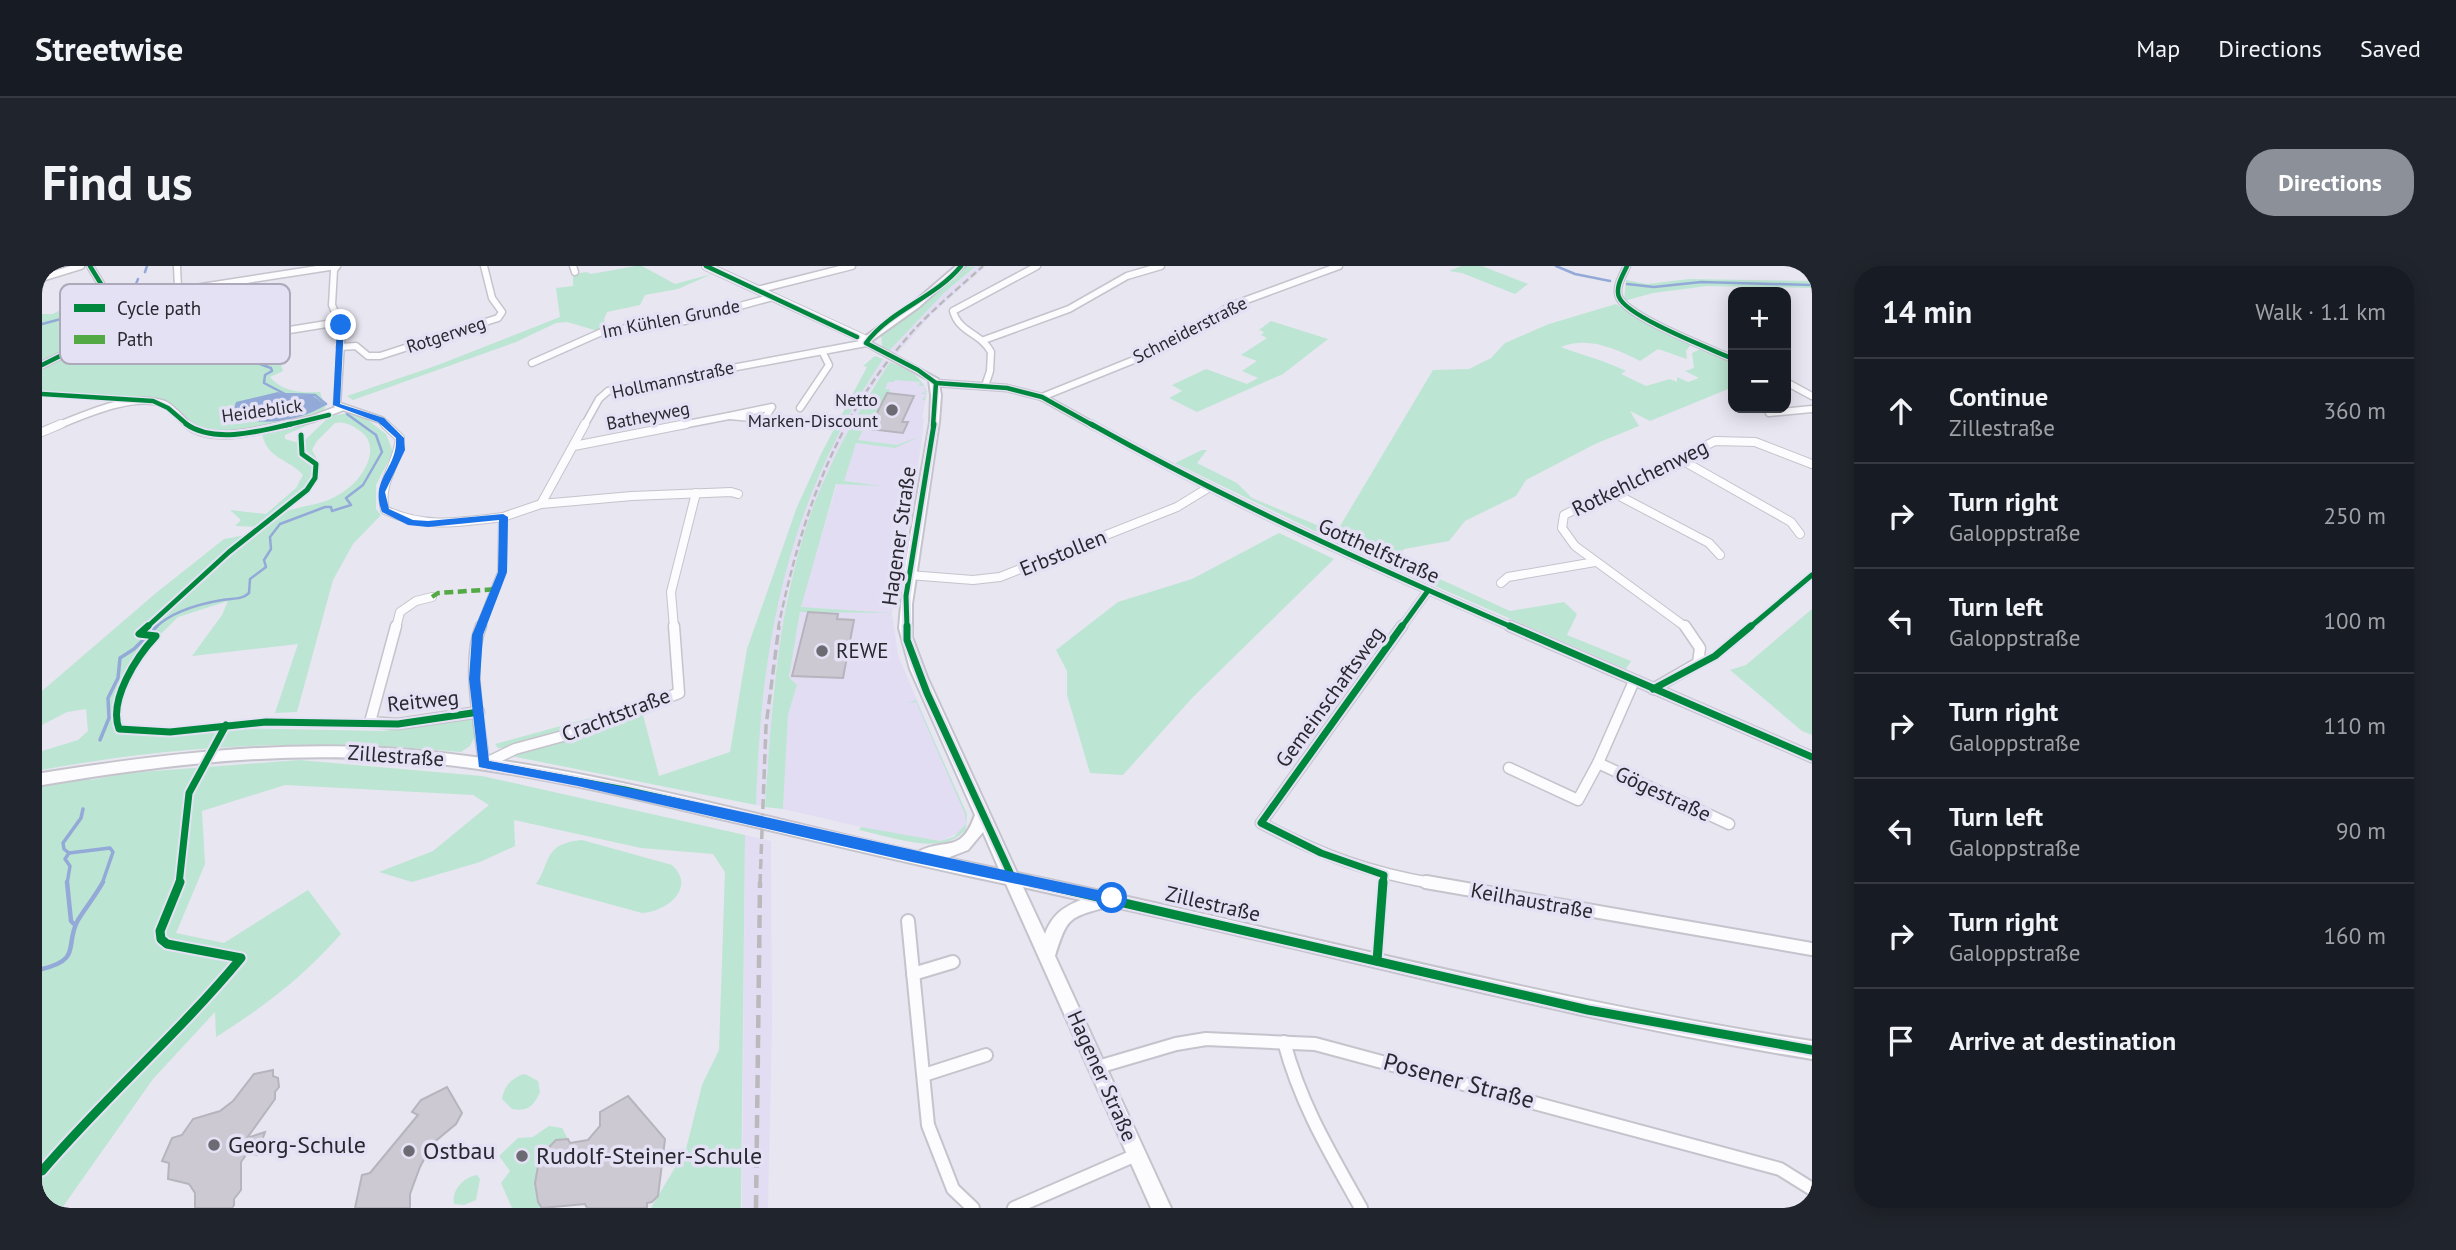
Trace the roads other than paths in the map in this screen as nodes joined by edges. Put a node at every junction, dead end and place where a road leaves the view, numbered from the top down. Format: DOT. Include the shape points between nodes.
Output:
graph roads {
  1 [pos="81,266"];
  2 [pos="90,266"];
  3 [pos="177,266"];
  4 [pos="246,266"];
  5 [pos="337,266"];
  6 [pos="484,266"];
  7 [pos="706,266"];
  8 [pos="852,266"];
  9 [pos="961,266"];
  10 [pos="1037,266"];
  11 [pos="1161,266"];
  12 [pos="1339,266"];
  13 [pos="1626,266"];
  14 [pos="838,267"];
  15 [pos="42,278"];
  16 [pos="246,279"];
  17 [pos="101,284"];
  18 [pos="178,284"];
  19 [pos="217,284"];
  20 [pos="757,290"];
  21 [pos="773,297"];
  22 [pos="339,322"];
  23 [pos="290,330"];
  24 [pos="984,340"];
  25 [pos="866,342"];
  26 [pos="340,347"];
  27 [pos="822,351"];
  28 [pos="60,356"];
  29 [pos="1728,357"];
  30 [pos="532,363"];
  31 [pos="42,365"];
  32 [pos="936,383"];
  33 [pos="985,386"];
  34 [pos="1791,386"];
  35 [pos="1812,396"];
  36 [pos="1042,397"];
  37 [pos="341,408"];
  38 [pos="800,408"];
  39 [pos="1812,409"];
  40 [pos="1791,410"];
  41 [pos="729,416"];
  42 [pos="42,432"];
  43 [pos="573,446"];
  44 [pos="1678,458"];
  45 [pos="1812,464"];
  46 [pos="1208,488"];
  47 [pos="1610,491"];
  48 [pos="696,493"];
  49 [pos="738,495"];
  50 [pos="541,504"];
  51 [pos="503,517"];
  52 [pos="1800,534"];
  53 [pos="1720,555"];
  54 [pos="1595,562"];
  55 [pos="909,575"];
  56 [pos="1501,583"];
  57 [pos="1427,592"];
  58 [pos="432,597"];
  59 [pos="1634,681"];
  60 [pos="1653,690"];
  61 [pos="479,712"];
  62 [pos="1812,757"];
  63 [pos="1598,763"];
  64 [pos="484,764"];
  65 [pos="1509,768"];
  66 [pos="42,779"];
  67 [pos="983,812"];
  68 [pos="1261,823"];
  69 [pos="1728,824"];
  70 [pos="912,857"];
  71 [pos="1012,877"];
  72 [pos="1112,898"];
  73 [pos="908,921"];
  74 [pos="1812,949"];
  75 [pos="1048,954"];
  76 [pos="953,962"];
  77 [pos="913,974"];
  78 [pos="1284,1042"];
  79 [pos="1812,1050"];
  80 [pos="986,1055"];
  81 [pos="1097,1067"];
  82 [pos="924,1075"];
  83 [pos="1136,1155"];
  84 [pos="1812,1189"];
  85 [pos="973,1208"];
  86 [pos="1014,1208"];
  87 [pos="1161,1208"];
  88 [pos="1361,1208"];
  1 -- 15 [label="street"];
  2 -- 17 [label="street"];
  3 -- 18 [label="street"];
  4 -- 16 [label="street"];
  5 -- 16 [label="street"];
  5 -- 22 [label="street" via="332,305"];
  6 -- 26 [label="street, Rotgerweg" via="492,298 502,312 498,318 380,356 368,356 356,346"];
  7 -- 20 [label="street"];
  8 -- 14 [label="street"];
  9 -- 25 [label="main road"];
  10 -- 24 [label="street" via="953,311 956,322"];
  11 -- 24 [label="street" via="1128,276 1069,309"];
  12 -- 36 [label="street, Schneiderstraße" via="1230,306 1161,349"];
  13 -- 29 [label="street" via="1619,284 1622,304"];
  14 -- 20 [label="street"];
  16 -- 19 [label="street"];
  20 -- 21 [label="street"];
  21 -- 25 [label="street"];
  21 -- 30 [label="street, Im Kühlen Grunde" via="685,321 604,331"];
  22 -- 23 [label="street"];
  22 -- 26 [label="street"];
  24 -- 33 [label="street" via="993,363"];
  25 -- 27 [label="street, Hollmannstraße"];
  25 -- 32 [label="main road"];
  26 -- 37 [label="street" via="336,402"];
  27 -- 38 [label="street" via="830,365"];
  27 -- 43 [label="street, Hollmannstraße" via="608,391 598,399"];
  28 -- 31 [label="street"];
  32 -- 33 [label="street, Gotthelfstraße"];
  32 -- 55 [label="main road, Hagener Straße" via="933,433"];
  33 -- 36 [label="street, Gotthelfstraße"];
  34 -- 35 [label="street"];
  36 -- 46 [label="street, Gotthelfstraße"];
  37 -- 42 [label="street, Heideblick" via="303,422 221,434 194,429 169,407 153,401 94,412"];
  37 -- 51 [label="street" via="381,420 400,438 401,450 381,492 385,510 411,523"];
  39 -- 40 [label="street"];
  41 -- 41 [label="street, Batheyweg" via="761,409 772,407 764,419"];
  41 -- 43 [label="street, Batheyweg"];
  43 -- 50 [label="street, Hollmannstraße"];
  44 -- 45 [label="street, Rotkehlchenweg" via="1715,441 1740,439"];
  44 -- 47 [label="street, Rotkehlchenweg"];
  44 -- 52 [label="street" via="1791,522"];
  46 -- 55 [label="street, Erbstollen" via="1177,506 1000,578"];
  46 -- 57 [label="street, Gotthelfstraße"];
  47 -- 53 [label="street" via="1709,543"];
  47 -- 54 [label="street, Rotkehlchenweg" via="1564,515 1560,523 1566,537"];
  48 -- 49 [label="street"];
  48 -- 50 [label="street"];
  48 -- 64 [label="street, Crachtstraße" via="671,592 679,693 572,734 503,752"];
  50 -- 51 [label="street"];
  51 -- 61 [label="street" via="502,572 477,635"];
  54 -- 56 [label="street" via="1508,577"];
  54 -- 60 [label="street, Rotkehlchenweg" via="1686,627 1699,642 1699,663"];
  55 -- 67 [label="main road, Hagener Straße" via="905,613 909,650"];
  57 -- 59 [label="street, Gotthelfstraße"];
  57 -- 68 [label="street, Gemeinschaftsweg"];
  58 -- 61 [label="street, Reitweg" via="400,612 370,722 398,724"];
  59 -- 60 [label="street, Gotthelfstraße"];
  59 -- 63 [label="street, Gögestraße"];
  60 -- 62 [label="street, Gotthelfstraße"];
  61 -- 64 [label="street"];
  63 -- 65 [label="street, Gögestraße" via="1578,800"];
  63 -- 69 [label="street, Gögestraße"];
  64 -- 66 [label="main road, Zillestraße" via="349,751 242,753"];
  64 -- 70 [label="main road, Zillestraße" via="625,791"];
  67 -- 70 [label="main road" via="974,838 961,848"];
  67 -- 71 [label="main road, Hagener Straße"];
  68 -- 74 [label="street, Keilhaustraße" via="1350,866 1384,875"];
  70 -- 71 [label="main road, Zillestraße"];
  71 -- 72 [label="main road, Zillestraße"];
  71 -- 75 [label="main road, Hagener Straße"];
  72 -- 75 [label="main road" via="1069,912 1054,928"];
  72 -- 79 [label="main road, Zillestraße" via="1555,1001"];
  73 -- 77 [label="street"];
  75 -- 81 [label="main road, Hagener Straße"];
  76 -- 77 [label="street"];
  77 -- 82 [label="street"];
  78 -- 81 [label="street, Posener Straße" via="1206,1039"];
  78 -- 84 [label="street, Posener Straße" via="1352,1053 1780,1169"];
  78 -- 88 [label="street" via="1310,1118"];
  80 -- 82 [label="street"];
  81 -- 83 [label="main road, Hagener Straße"];
  82 -- 85 [label="street" via="928,1125 941,1164 953,1189"];
  83 -- 86 [label="street"];
  83 -- 87 [label="main road, Hagener Straße"];
}
